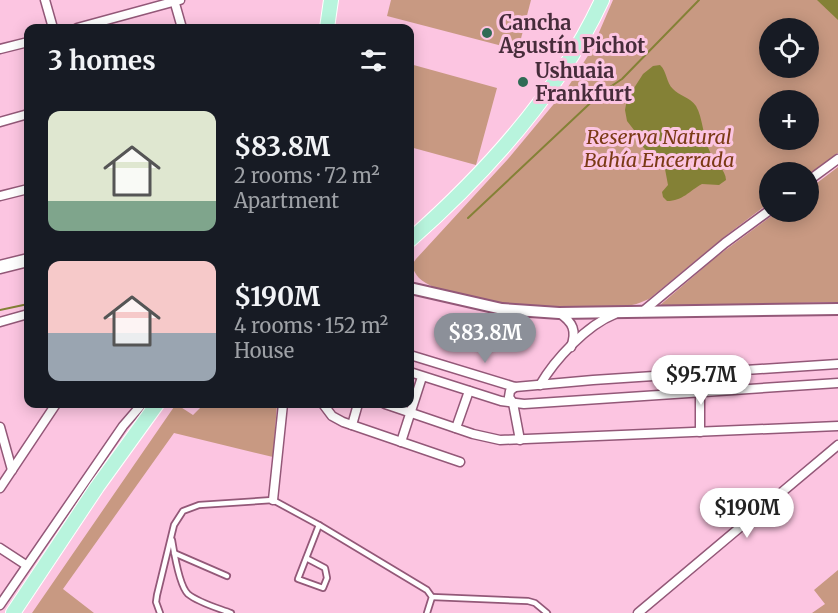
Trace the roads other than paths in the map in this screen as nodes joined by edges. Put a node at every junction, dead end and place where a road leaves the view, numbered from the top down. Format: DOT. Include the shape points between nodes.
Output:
graph roads {
  1 [pos="45,0"];
  2 [pos="176,0"];
  3 [pos="331,0"];
  4 [pos="602,0"];
  5 [pos="52,24"];
  6 [pos="91,24"];
  7 [pos="181,24"];
  8 [pos="328,24"];
  9 [pos="24,43"];
  10 [pos="0,49"];
  11 [pos="24,115"];
  12 [pos="0,122"];
  13 [pos="838,159"];
  14 [pos="819,173"];
  15 [pos="24,190"];
  16 [pos="0,196"];
  17 [pos="759,218"];
  18 [pos="414,236"];
  19 [pos="24,261"];
  20 [pos="0,267"];
  21 [pos="414,288"];
  22 [pos="838,309"];
  23 [pos="642,312"];
  24 [pos="559,313"];
  25 [pos="618,313"];
  26 [pos="24,315"];
  27 [pos="0,322"];
  28 [pos="571,347"];
  29 [pos="414,356"];
  30 [pos="838,364"];
  31 [pos="414,373"];
  32 [pos="422,376"];
  33 [pos="560,384"];
  34 [pos="838,384"];
  35 [pos="540,385"];
  36 [pos="514,387"];
  37 [pos="468,391"];
  38 [pos="700,393"];
  39 [pos="561,401"];
  40 [pos="414,402"];
  41 [pos="513,403"];
  42 [pos="52,408"];
  43 [pos="147,408"];
  44 [pos="149,408"];
  45 [pos="284,408"];
  46 [pos="325,408"];
  47 [pos="357,408"];
  48 [pos="398,408"];
  49 [pos="412,408"];
  50 [pos="411,412"];
  51 [pos="352,424"];
  52 [pos="0,426"];
  53 [pos="838,426"];
  54 [pos="456,428"];
  55 [pos="700,432"];
  56 [pos="520,440"];
  57 [pos="402,442"];
  58 [pos="838,445"];
  59 [pos="460,462"];
  60 [pos="12,470"];
  61 [pos="0,488"];
  62 [pos="273,500"];
  63 [pos="318,522"];
  64 [pos="173,531"];
  65 [pos="0,548"];
  66 [pos="174,553"];
  67 [pos="306,558"];
  68 [pos="26,565"];
  69 [pos="227,576"];
  70 [pos="432,597"];
  71 [pos="0,605"];
  72 [pos="13,613"];
  73 [pos="160,613"];
  74 [pos="231,613"];
  75 [pos="428,613"];
  76 [pos="547,613"];
  77 [pos="638,613"];
  1 -- 5 [label="street"];
  2 -- 6 [label="street"];
  2 -- 7 [label="street"];
  3 -- 8 [label="main road"];
  4 -- 18 [label="main road" via="578,48 531,114"];
  9 -- 10 [label="street"];
  11 -- 12 [label="street"];
  13 -- 14 [label="street"];
  15 -- 16 [label="street"];
  17 -- 23 [label="street"];
  19 -- 20 [label="main road"];
  21 -- 24 [label="street" via="493,307"];
  22 -- 23 [label="street"];
  23 -- 25 [label="street"];
  24 -- 25 [label="street"];
  24 -- 28 [label="street" via="574,330"];
  25 -- 28 [label="street" via="601,321"];
  26 -- 27 [label="street"];
  28 -- 35 [label="street"];
  29 -- 36 [label="street"];
  30 -- 33 [label="street"];
  31 -- 32 [label="street"];
  32 -- 37 [label="street"];
  32 -- 40 [label="street"];
  33 -- 35 [label="street"];
  33 -- 39 [label="street" via="566,391"];
  34 -- 38 [label="street"];
  35 -- 36 [label="street"];
  36 -- 41 [label="street" via="509,394"];
  37 -- 41 [label="street"];
  37 -- 54 [label="street"];
  38 -- 39 [label="street"];
  38 -- 55 [label="street"];
  39 -- 41 [label="street"];
  41 -- 56 [label="street"];
  42 -- 60 [label="street"];
  43 -- 68 [label="street" via="123,426"];
  44 -- 72 [label="main road"];
  45 -- 62 [label="street"];
  46 -- 51 [label="street" via="332,416"];
  47 -- 51 [label="street"];
  48 -- 50 [label="street"];
  49 -- 50 [label="street"];
  50 -- 54 [label="street"];
  50 -- 57 [label="street"];
  51 -- 57 [label="street"];
  52 -- 60 [label="street"];
  53 -- 55 [label="street"];
  54 -- 56 [label="street" via="487,438"];
  55 -- 56 [label="street"];
  57 -- 59 [label="street"];
  58 -- 77 [label="street"];
  60 -- 61 [label="street"];
  62 -- 63 [label="lane"];
  62 -- 64 [label="lane" via="194,506 179,515"];
  63 -- 67 [label="lane"];
  63 -- 70 [label="lane" via="427,590"];
  64 -- 66 [label="lane"];
  64 -- 73 [label="lane" via="157,594"];
  65 -- 68 [label="street"];
  66 -- 69 [label="lane"];
  66 -- 74 [label="lane" via="185,592"];
  67 -- 67 [label="lane" via="298,579 323,588 325,568"];
  68 -- 71 [label="street"];
  70 -- 75 [label="lane"];
  70 -- 76 [label="lane" via="528,601"];
}
